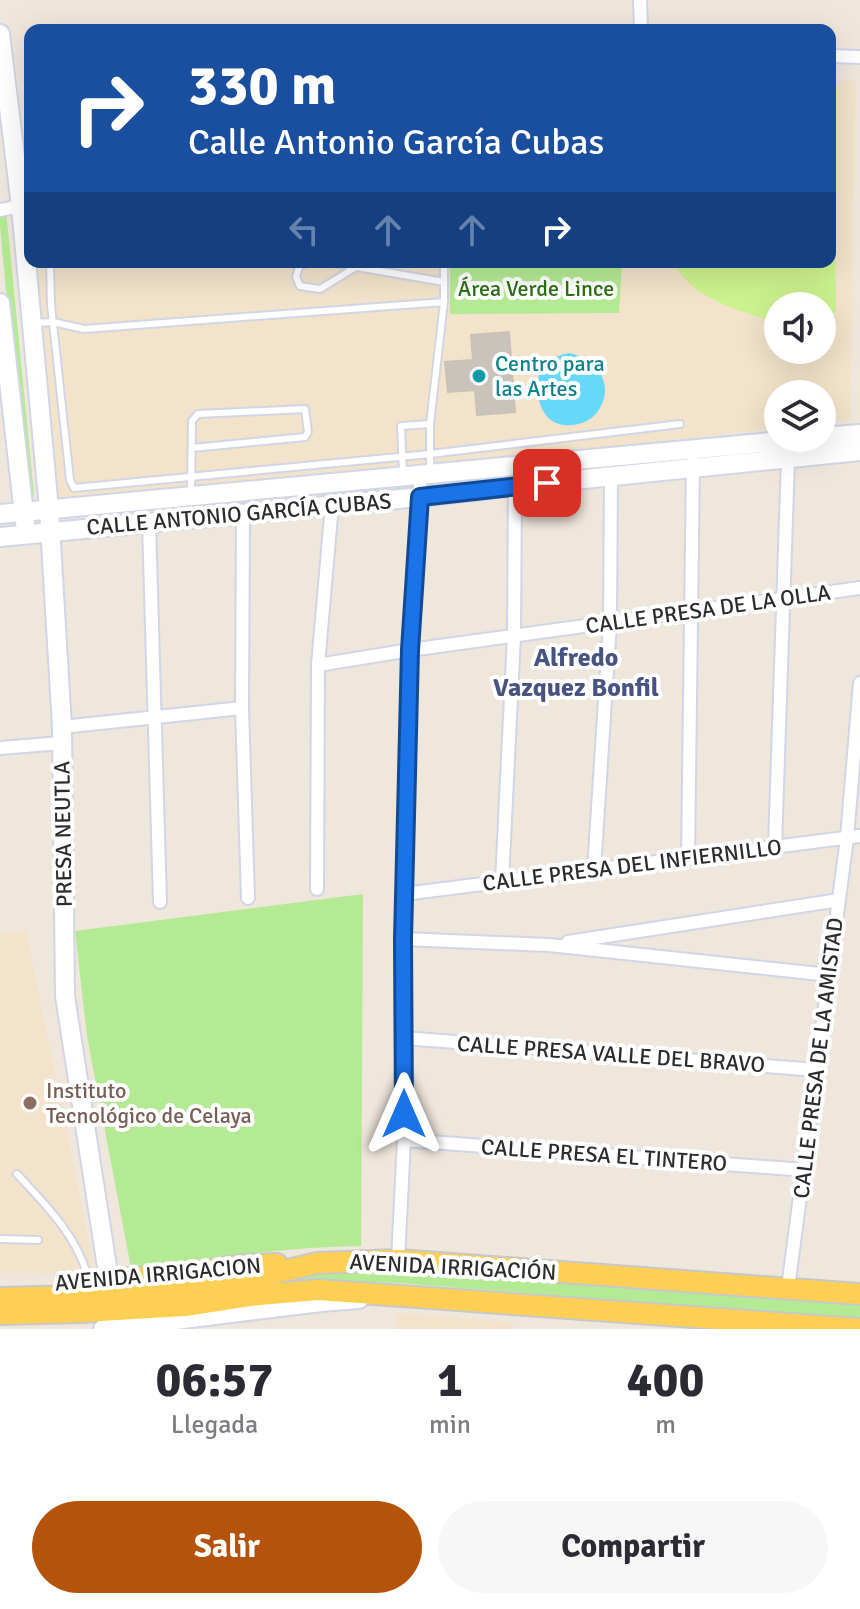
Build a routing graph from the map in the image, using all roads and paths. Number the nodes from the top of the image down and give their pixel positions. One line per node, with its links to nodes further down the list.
1 (640, 0): 2 (street)
2 (641, 24)
3 (0, 34): 6 (street, PRESA NEUTLA)
4 (836, 56): 5 (street)
5 (860, 57)
6 (21, 206): 7 (street); 8 (street, PRESA NEUTLA)
7 (0, 210)
8 (24, 220)
9 (34, 268): 16 (street, PRESA NEUTLA)
10 (48, 268): 16 (lane)
11 (299, 268): 12 (lane)
12 (354, 268)
13 (362, 268): 15 (lane)
14 (444, 268): 15 (lane)
15 (444, 282): 17 (lane)
16 (39, 290): 19 (lane); 20 (street, PRESA NEUTLA)
17 (444, 302): 19 (lane); 21 (lane)
18 (0, 303): 40 (street)
19 (53, 322): 20 (lane); 32 (lane)
20 (32, 323): 39 (street, PRESA NEUTLA)
21 (430, 424): 28 (lane); 29 (lane)
22 (680, 424): 28 (lane)
23 (860, 434): 24 (street)
24 (836, 436)
25 (764, 446): 30 (street, CALLE ANTONIO GARCÍA CUBAS)
26 (192, 448): 26 (lane); 32 (lane)
27 (860, 451): 31 (street, CALLE ANTONIO GARCÍA CUBAS)
28 (430, 454): 29 (lane); 33 (lane)
29 (402, 457): 32 (lane); 33 (lane)
30 (693, 458): 31 (street, CALLE ANTONIO GARCÍA CUBAS); 33 (street, CALLE ANTONIO GARCÍA CUBAS); 34 (street, CALLE ANTONIO GARCÍA CUBAS); 49 (street)
31 (788, 459): 48 (street)
32 (192, 476): 36 (lane)
33 (418, 476): 36 (street, CALLE ANTONIO GARCÍA CUBAS); 37 (street)
34 (611, 476): 35 (street, CALLE ANTONIO GARCÍA CUBAS); 50 (street)
35 (515, 486): 37 (street, CALLE ANTONIO GARCÍA CUBAS); 51 (street)
36 (192, 497): 39 (street, CALLE ANTONIO GARCÍA CUBAS)
37 (420, 497): 38 (street, CALLE ANTONIO GARCÍA CUBAS); 52 (street)
38 (332, 504): 42 (street, CALLE ANTONIO GARCÍA CUBAS); 53 (street)
39 (49, 509): 40 (street, CALLE ANTONIO GARCÍA CUBAS); 44 (street, PRESA NEUTLA)
40 (24, 512): 41 (street, CALLE ANTONIO GARCÍA CUBAS); 45 (street)
41 (0, 514)
42 (243, 515): 43 (street, CALLE ANTONIO GARCÍA CUBAS); 55 (street)
43 (149, 523): 44 (street, CALLE ANTONIO GARCÍA CUBAS); 56 (street)
44 (50, 532): 45 (street, CALLE ANTONIO GARCÍA CUBAS); 57 (street, PRESA NEUTLA)
45 (26, 534): 46 (street, CALLE ANTONIO GARCÍA CUBAS)
46 (0, 537)
47 (860, 588): 48 (street, CALLE PRESA DE LA OLLA)
48 (783, 598): 49 (street, CALLE PRESA DE LA OLLA); 60 (street)
49 (691, 611): 50 (street, CALLE PRESA DE LA OLLA); 61 (street)
50 (610, 623): 51 (street, CALLE PRESA DE LA OLLA); 62 (street)
51 (514, 636): 52 (street, CALLE PRESA DE LA OLLA); 63 (street)
52 (410, 650): 53 (street, CALLE PRESA DE LA OLLA); 65 (street)
53 (318, 665): 64 (street)
54 (860, 683): 59 (street, CALLE PRESA DE LA AMISTAD)
55 (242, 708): 56 (street); 66 (street)
56 (155, 719): 57 (street); 68 (street)
57 (61, 735): 58 (street); 81 (street, PRESA NEUTLA)
58 (0, 748)
59 (854, 837): 60 (street, CALLE PRESA DEL INFIERNILLO); 67 (street, CALLE PRESA DE LA AMISTAD)
60 (775, 846): 61 (street, CALLE PRESA DEL INFIERNILLO)
61 (688, 859): 62 (street, CALLE PRESA DEL INFIERNILLO)
62 (594, 870): 63 (street, CALLE PRESA DEL INFIERNILLO)
63 (502, 881): 65 (street, CALLE PRESA DEL INFIERNILLO)
64 (317, 889)
65 (404, 894): 69 (street)
66 (248, 898)
67 (839, 900): 70 (street); 71 (street, CALLE PRESA DE LA AMISTAD)
68 (160, 902)
69 (403, 939): 70 (street); 72 (street)
70 (549, 945): 71 (street)
71 (829, 975): 73 (street, CALLE PRESA DE LA AMISTAD)
72 (404, 1038): 73 (street, CALLE PRESA VALLE DEL BRAVO); 74 (street)
73 (817, 1070): 75 (street, CALLE PRESA DE LA AMISTAD)
74 (404, 1140): 75 (street, CALLE PRESA EL TINTERO); 79 (street)
75 (804, 1170): 83 (street, CALLE PRESA DE LA AMISTAD)
76 (17, 1174): 81 (lane)
77 (0, 1239): 78 (lane)
78 (38, 1240)
79 (398, 1260): 80 (main road, AVENIDA IRRIGACIÓN); 83 (main road, AVENIDA IRRIGACIÓN)
80 (317, 1263): 81 (main road, AVENIDA IRRIGACION); 87 (main road, AVENIDA IRRIGACIÓN)
81 (99, 1281): 82 (main road, AVENIDA IRRIGACION)
82 (0, 1285)
83 (788, 1288): 84 (main road, AVENIDA IRRIGACIÓN)
84 (860, 1294)
85 (408, 1296): 87 (main road, AVENIDA IRRIGACIÓN); 89 (street, AVENIDA IRRIGACION); 90 (main road, AVENIDA IRRIGACIÓN)
86 (0, 1298): 87 (main road, AVENIDA IRRIGACIÓN)
87 (183, 1298): 88 (main road, AVENIDA IRRIGACIÓN)
88 (0, 1314)
89 (103, 1329)
90 (860, 1329)

